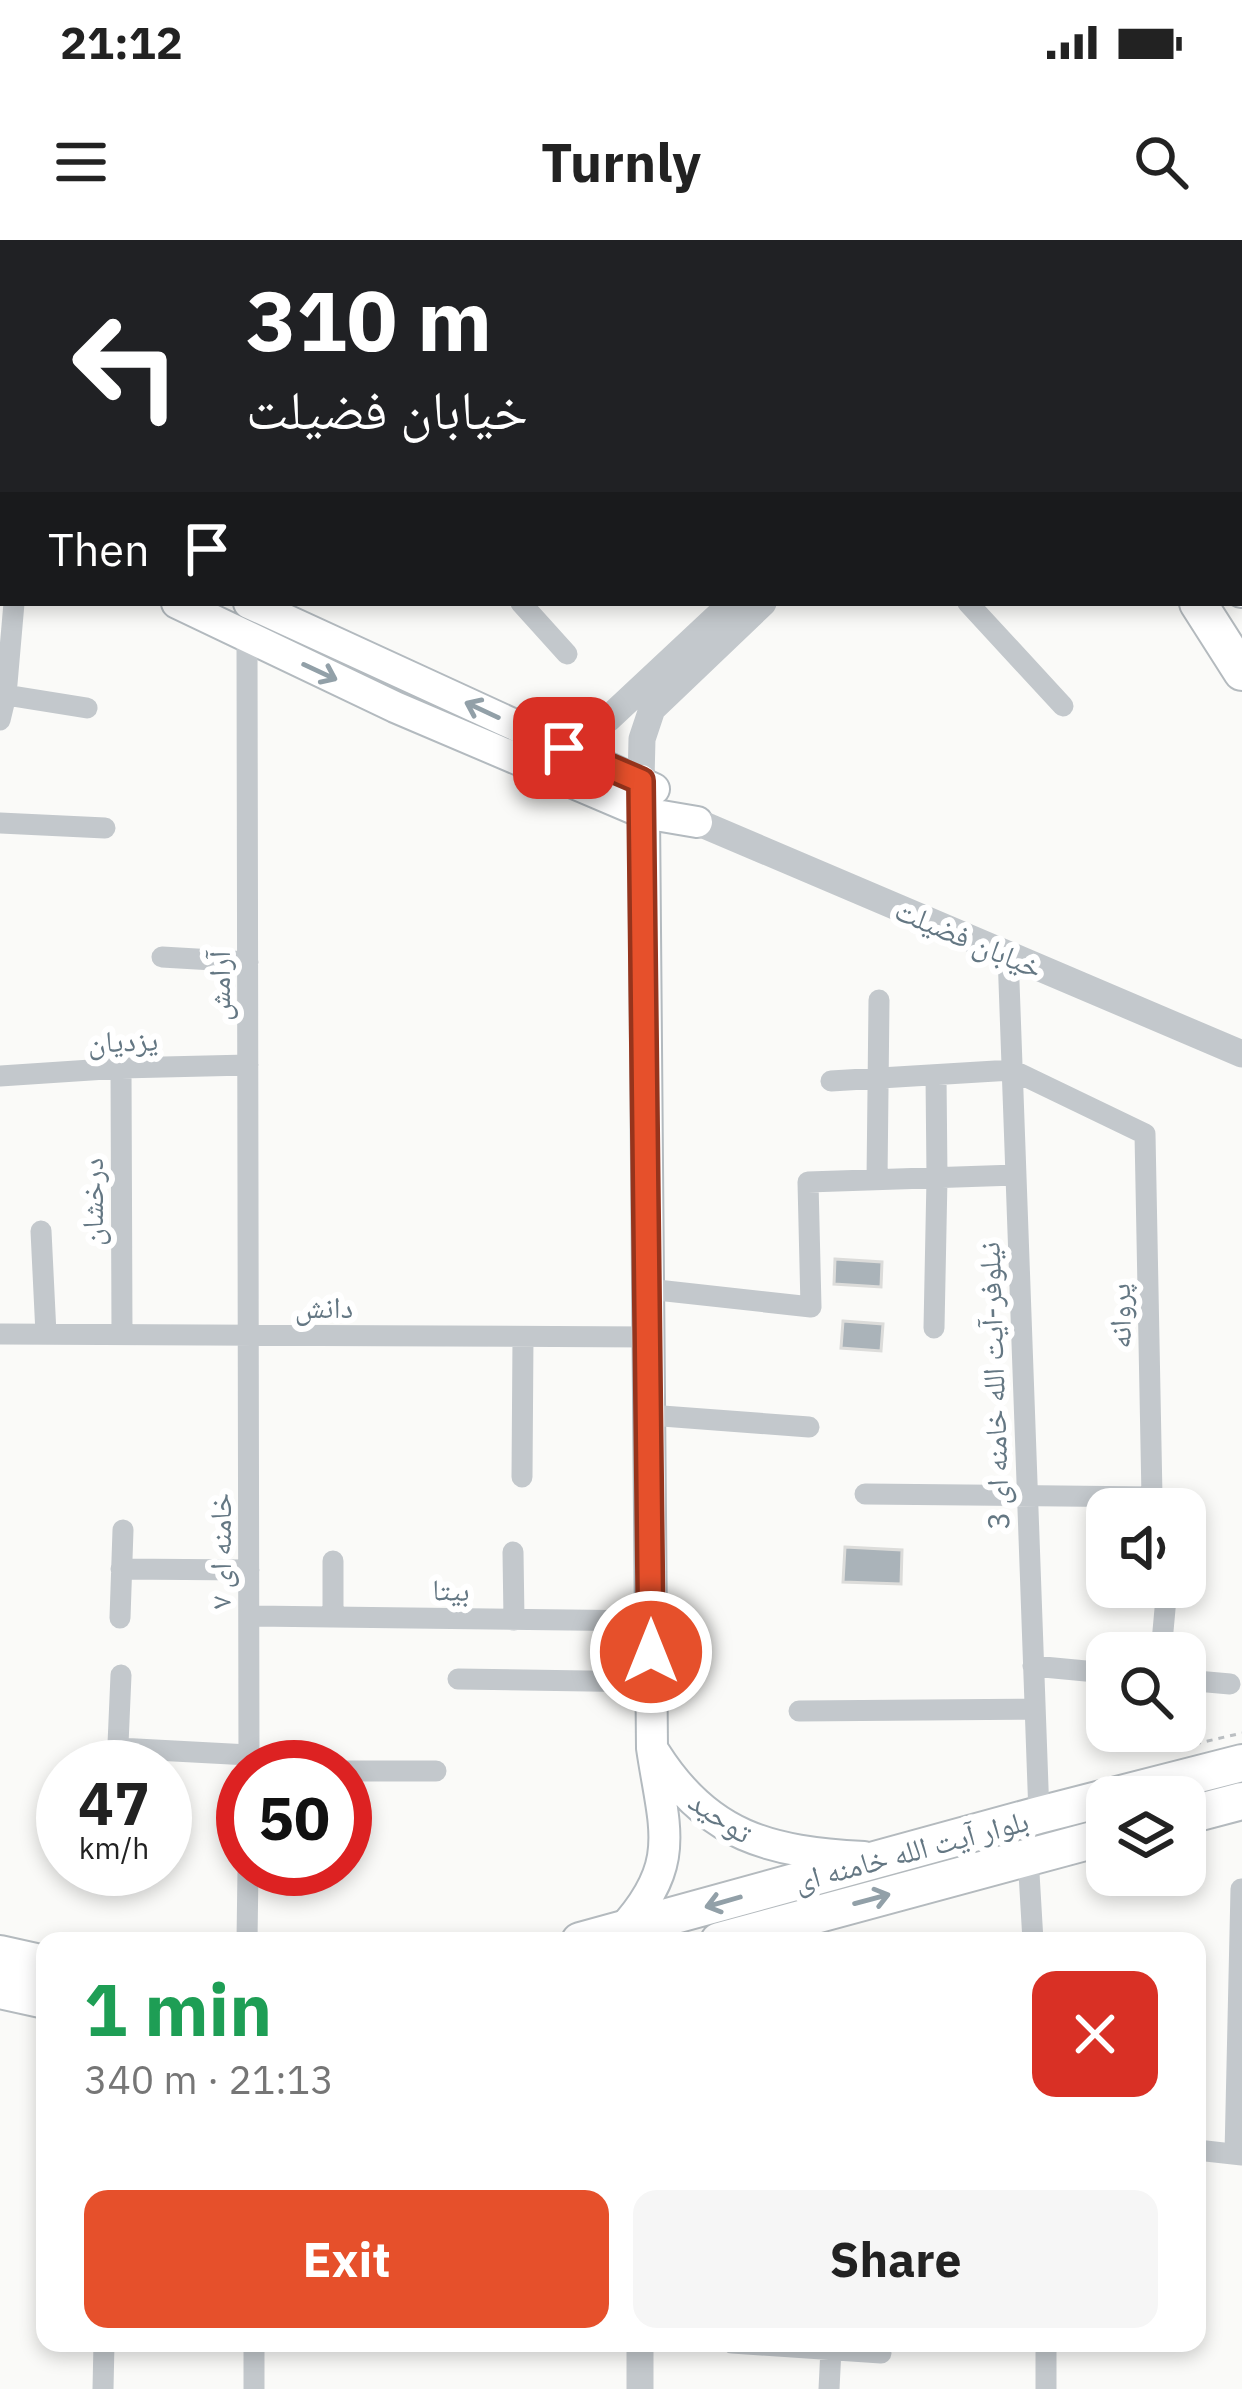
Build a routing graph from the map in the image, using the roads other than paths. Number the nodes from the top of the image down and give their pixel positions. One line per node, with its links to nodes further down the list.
1 (14, 606): 12 (street)
2 (183, 606): 9 (main road, خیابان فضیلت)
3 (256, 606): 18 (main road, خیابان فضیلت, one-way to 3)
4 (524, 606): 10 (street)
5 (728, 606): 14 (street)
6 (760, 606): 17 (street)
7 (971, 606): 13 (street)
8 (1200, 606): 11 (main road)
9 (247, 637): 20 (main road, خیابان فضیلت, one-way to 20); 26 (street, آرامش)
10 (567, 654)
11 (1242, 672)
12 (6, 695): 15 (street); 16 (street)
13 (1063, 706)
14 (620, 708): 17 (street); 18 (street)
15 (87, 709)
16 (0, 720)
17 (644, 730): 19 (street)
18 (564, 748): 19 (main road, خیابان فضیلت)
19 (641, 781): 20 (main road); 21 (main road, خیابان فضیلت)
20 (644, 813): 21 (main road, خیابان فضیلت); 40 (main road)
21 (697, 822): 24 (street, خیابان فضیلت)
22 (0, 823): 23 (street)
23 (105, 828)
24 (1008, 954): 28 (street, خیابان فضیلت); 31 (street, نیلوفر-آیت الله خامنه ای 3)
25 (162, 957): 26 (street)
26 (248, 962): 29 (street, آرامش)
27 (879, 1000): 34 (street)
28 (1242, 1054)
29 (248, 1065): 30 (street, یزدیان); 45 (street, آرامش)
30 (121, 1068): 33 (street, یزدیان); 44 (street, درخشان)
31 (1012, 1070): 32 (street); 36 (street, نیلوفر-آیت الله خامنه ای 3); 52 (street, پروانه)
32 (936, 1075): 34 (street); 37 (street)
33 (0, 1076)
34 (876, 1078): 35 (street); 38 (street)
35 (831, 1081)
36 (1016, 1175): 37 (street); 52 (street, نیلوفر-آیت الله خامنه ای 3)
37 (937, 1178): 38 (street); 41 (street)
38 (877, 1180): 40 (street)
39 (41, 1232): 43 (street)
40 (648, 1288): 47 (main road)
41 (934, 1328)
42 (0, 1334): 43 (street, دانش)
43 (46, 1334): 44 (street, دانش)
44 (122, 1335): 45 (street, دانش)
45 (248, 1335): 46 (street, دانش); 57 (street, خامنه ای ۷)
46 (524, 1337): 47 (street, دانش); 50 (street)
47 (648, 1337): 48 (main road)
48 (649, 1415): 49 (street); 62 (main road)
49 (809, 1427)
50 (522, 1477)
51 (865, 1494): 52 (street)
52 (1027, 1496): 63 (street, نیلوفر-آیت الله خامنه ای 3)
53 (123, 1530): 56 (street)
54 (513, 1552): 61 (street)
55 (334, 1561): 59 (street)
56 (121, 1569): 57 (street); 60 (street)
57 (249, 1570): 58 (street, خامنه ای ۷)
58 (250, 1616): 59 (street, بیتا); 73 (street, خامنه ای ۷)
59 (333, 1617): 61 (street, بیتا)
60 (120, 1618)
61 (514, 1620): 62 (street, بیتا)
62 (651, 1622): 67 (main road)
63 (1033, 1666): 64 (street); 70 (street, نیلوفر-آیت الله خامنه ای 3)
64 (1086, 1671)
65 (122, 1675): 72 (street)
66 (458, 1679): 67 (street)
67 (651, 1682): 74 (main road)
68 (1206, 1682): 69 (street)
69 (1230, 1684)
70 (1035, 1709): 71 (street); 80 (street, نیلوفر-آیت الله خامنه ای 3)
71 (800, 1711)
72 (118, 1740)
73 (249, 1740)
74 (652, 1748): 83 (main road, توحید); 87 (main road)
75 (1242, 1763): 80 (main road, بلوار آیت الله خامنه ای)
76 (372, 1771): 77 (street)
77 (436, 1771)
78 (1242, 1801): 79 (main road)
79 (1206, 1810)
80 (1039, 1815): 83 (main road, بلوار آیت الله خامنه ای)
81 (1086, 1841): 82 (main road, بلوار آیت الله خامنه ای)
82 (1028, 1856): 90 (main road, بلوار آیت الله خامنه ای, one-way to 82); 91 (street)
83 (882, 1858): 87 (main road, بلوار آیت الله خامنه ای, one-way to 87)
84 (1241, 1889): 86 (street)
85 (248, 1896): 88 (street)
86 (1240, 1924): 97 (street)
87 (621, 1931): 89 (main road, بلوار آیت الله خامنه ای)
88 (247, 1932)
89 (617, 1932)
90 (754, 1932)
91 (1032, 1932)
92 (0, 1954): 93 (main road)
93 (36, 1962)
94 (0, 1990): 95 (main road)
95 (36, 1998)
96 (1206, 2151): 97 (street)
97 (1238, 2155)
98 (104, 2352): 105 (street)
99 (254, 2352): 106 (street)
100 (640, 2352): 107 (street)
101 (831, 2352): 108 (street)
102 (864, 2352): 104 (street)
103 (1046, 2352): 109 (street)
104 (880, 2353)
105 (103, 2389)
106 (254, 2389)
107 (640, 2389)
108 (829, 2389)
109 (1046, 2389)

